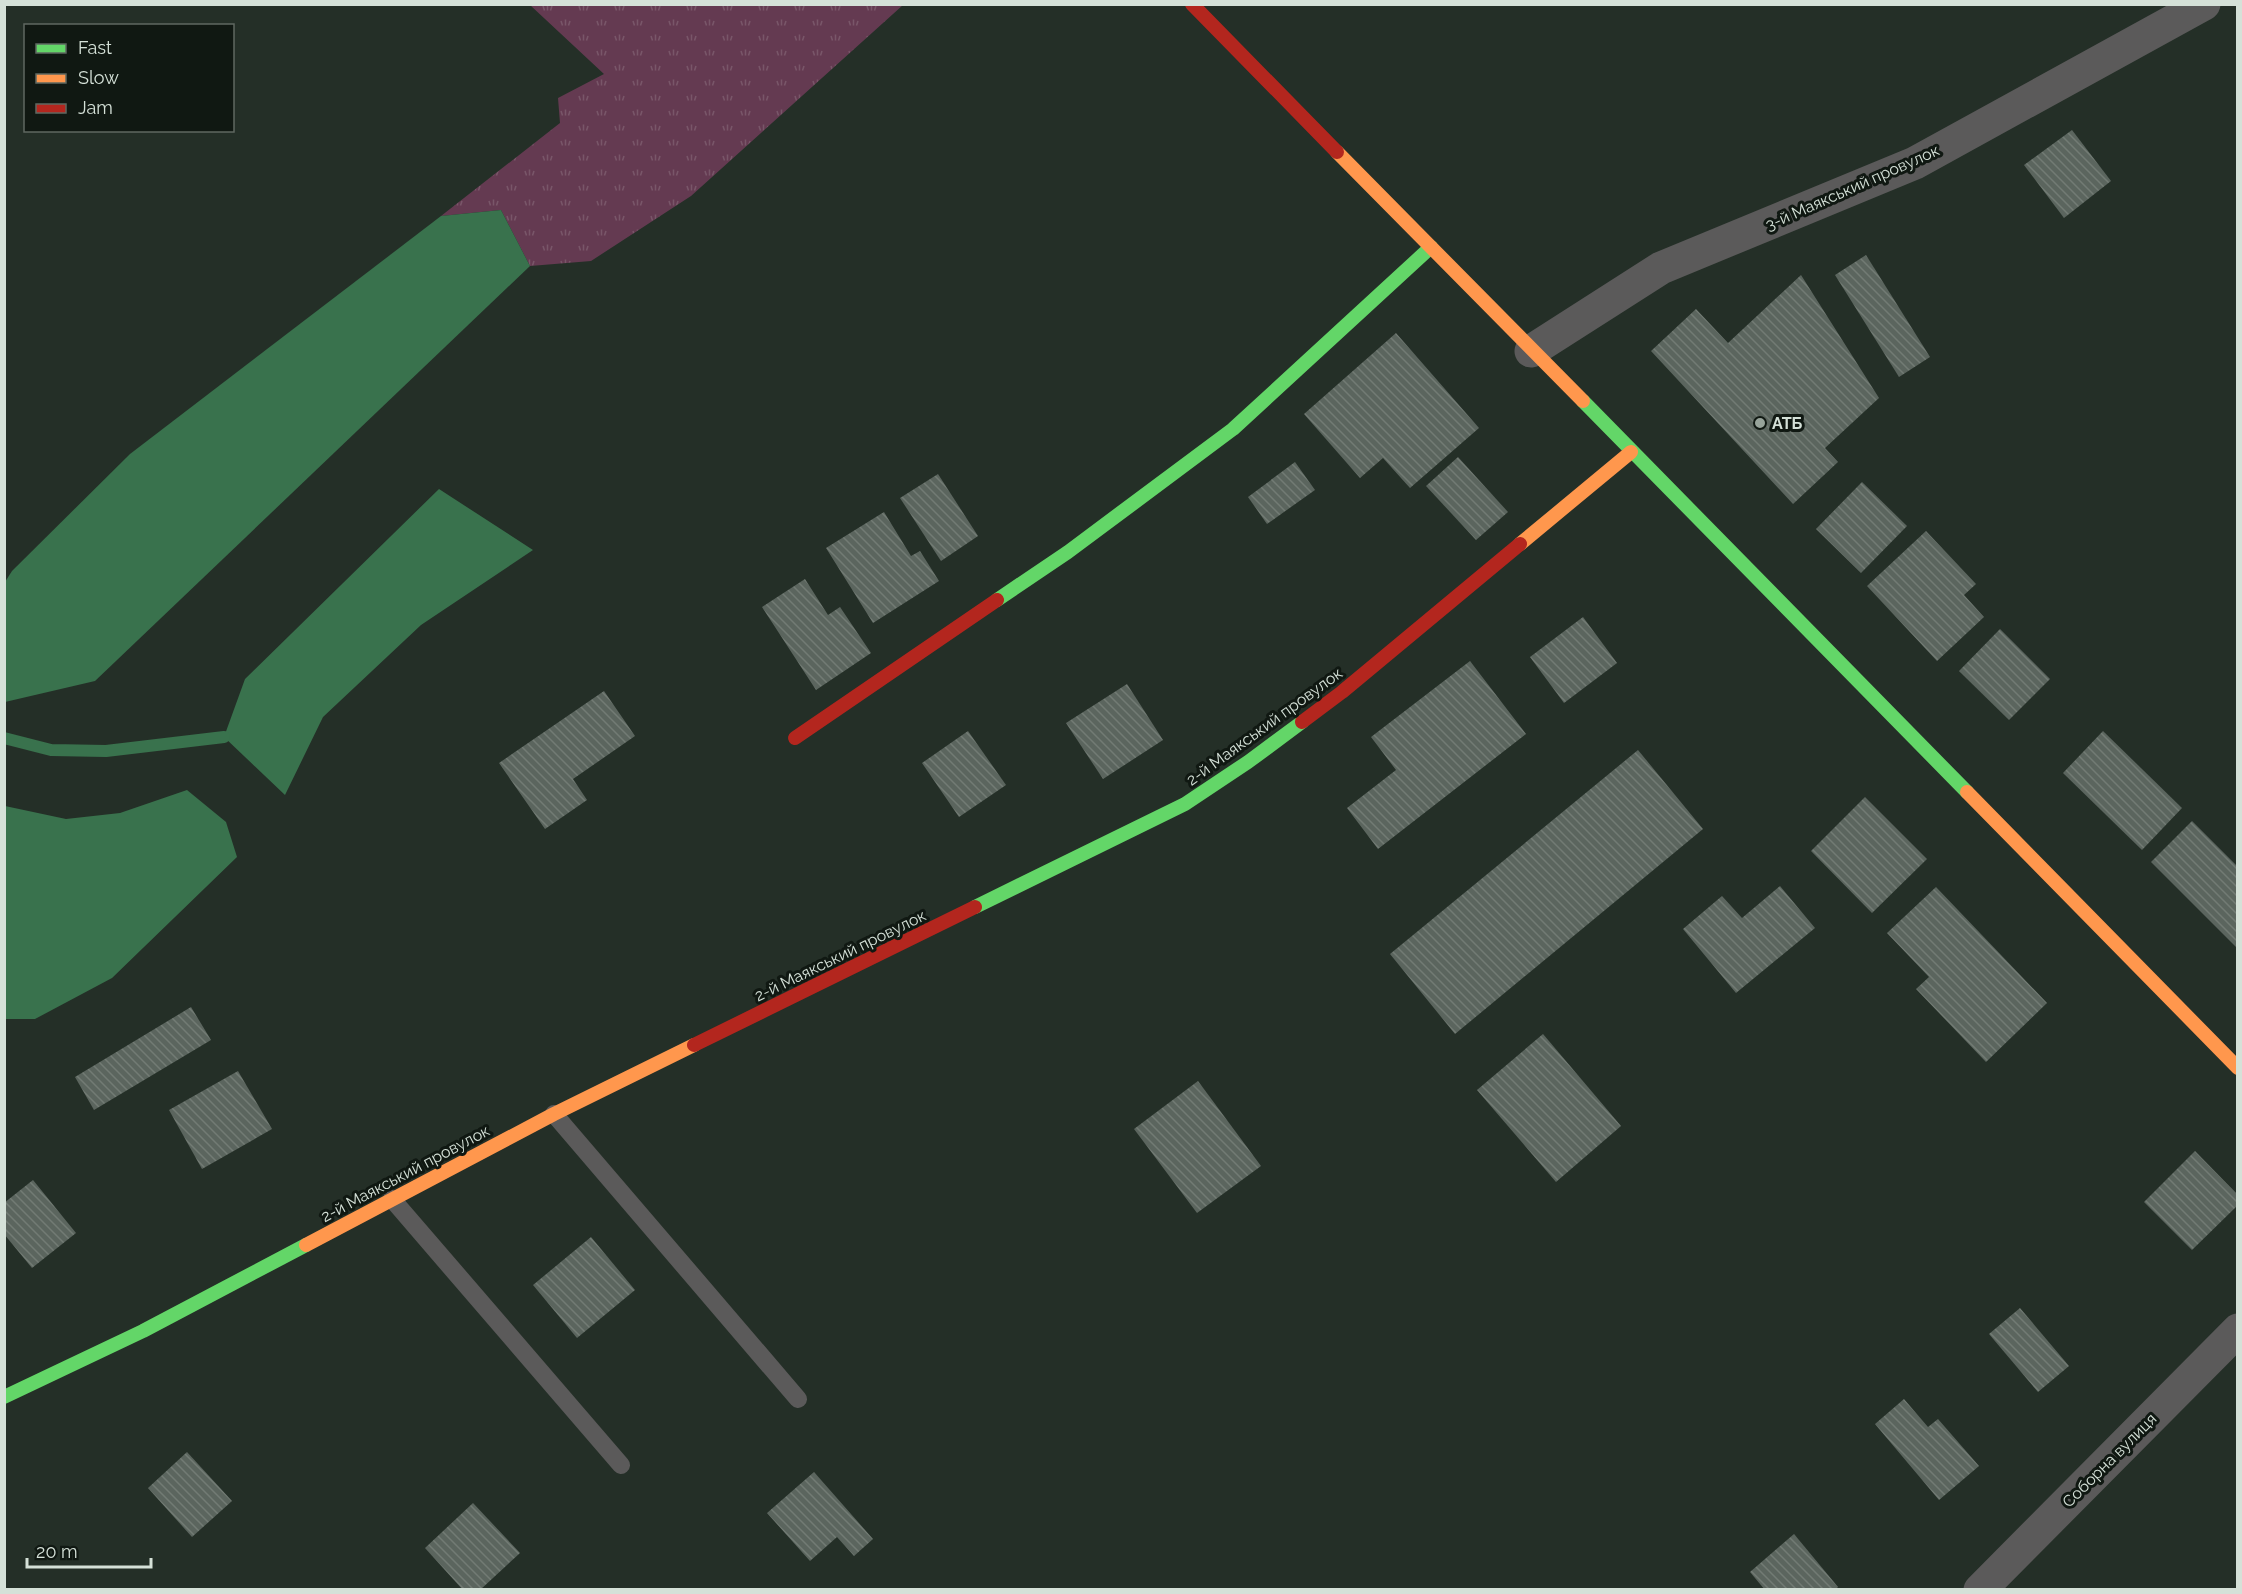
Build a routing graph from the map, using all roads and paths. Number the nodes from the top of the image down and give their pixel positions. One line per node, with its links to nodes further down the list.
1 (1192, 4): 3 (main road)
2 (2204, 4): 4 (street, 3-й Маякський провулок)
3 (1431, 247): 4 (main road); 6 (main road)
4 (1531, 351): 5 (main road)
5 (1631, 452): 7 (main road); 8 (main road, 2-й Маякський провулок)
6 (795, 738)
7 (2238, 1068)
8 (554, 1114): 9 (main road, 2-й Маякський провулок); 12 (lane)
9 (392, 1199): 11 (main road, 2-й Маякський провулок); 13 (lane)
10 (2238, 1330): 14 (street, Соборна вулиця)
11 (4, 1397)
12 (798, 1399)
13 (621, 1465)
14 (1980, 1590)

